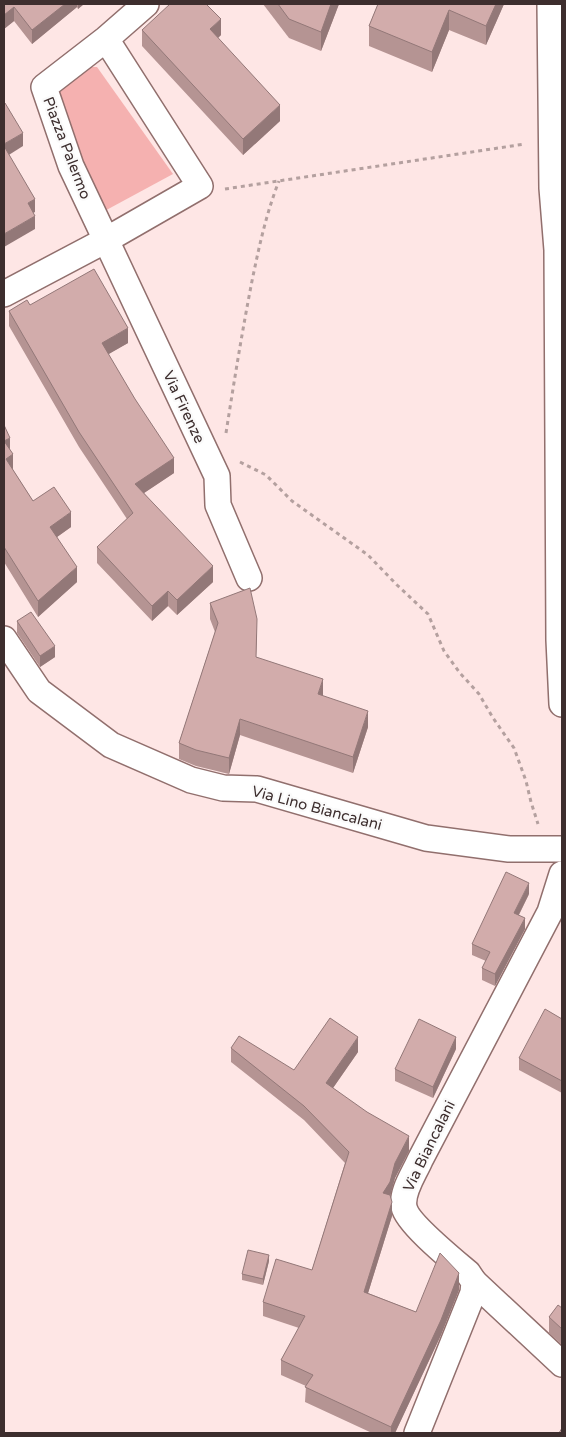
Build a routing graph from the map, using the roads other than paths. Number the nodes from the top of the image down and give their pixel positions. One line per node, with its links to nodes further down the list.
1 (146, 4): 3 (street)
2 (550, 4): 4 (street)
3 (106, 39): 5 (street, Piazza Palermo); 5 (street)
4 (557, 188): 9 (street)
5 (106, 240): 6 (street); 7 (street, Via Firenze)
6 (4, 294)
7 (249, 578)
8 (4, 639): 11 (street, Via Lino Biancalani)
9 (561, 640): 10 (street)
10 (562, 704)
11 (556, 850)
12 (562, 874): 13 (street, Via Biancalani)
13 (474, 1282): 14 (street, Via Biancalani); 15 (street)
14 (562, 1364)
15 (416, 1433)

